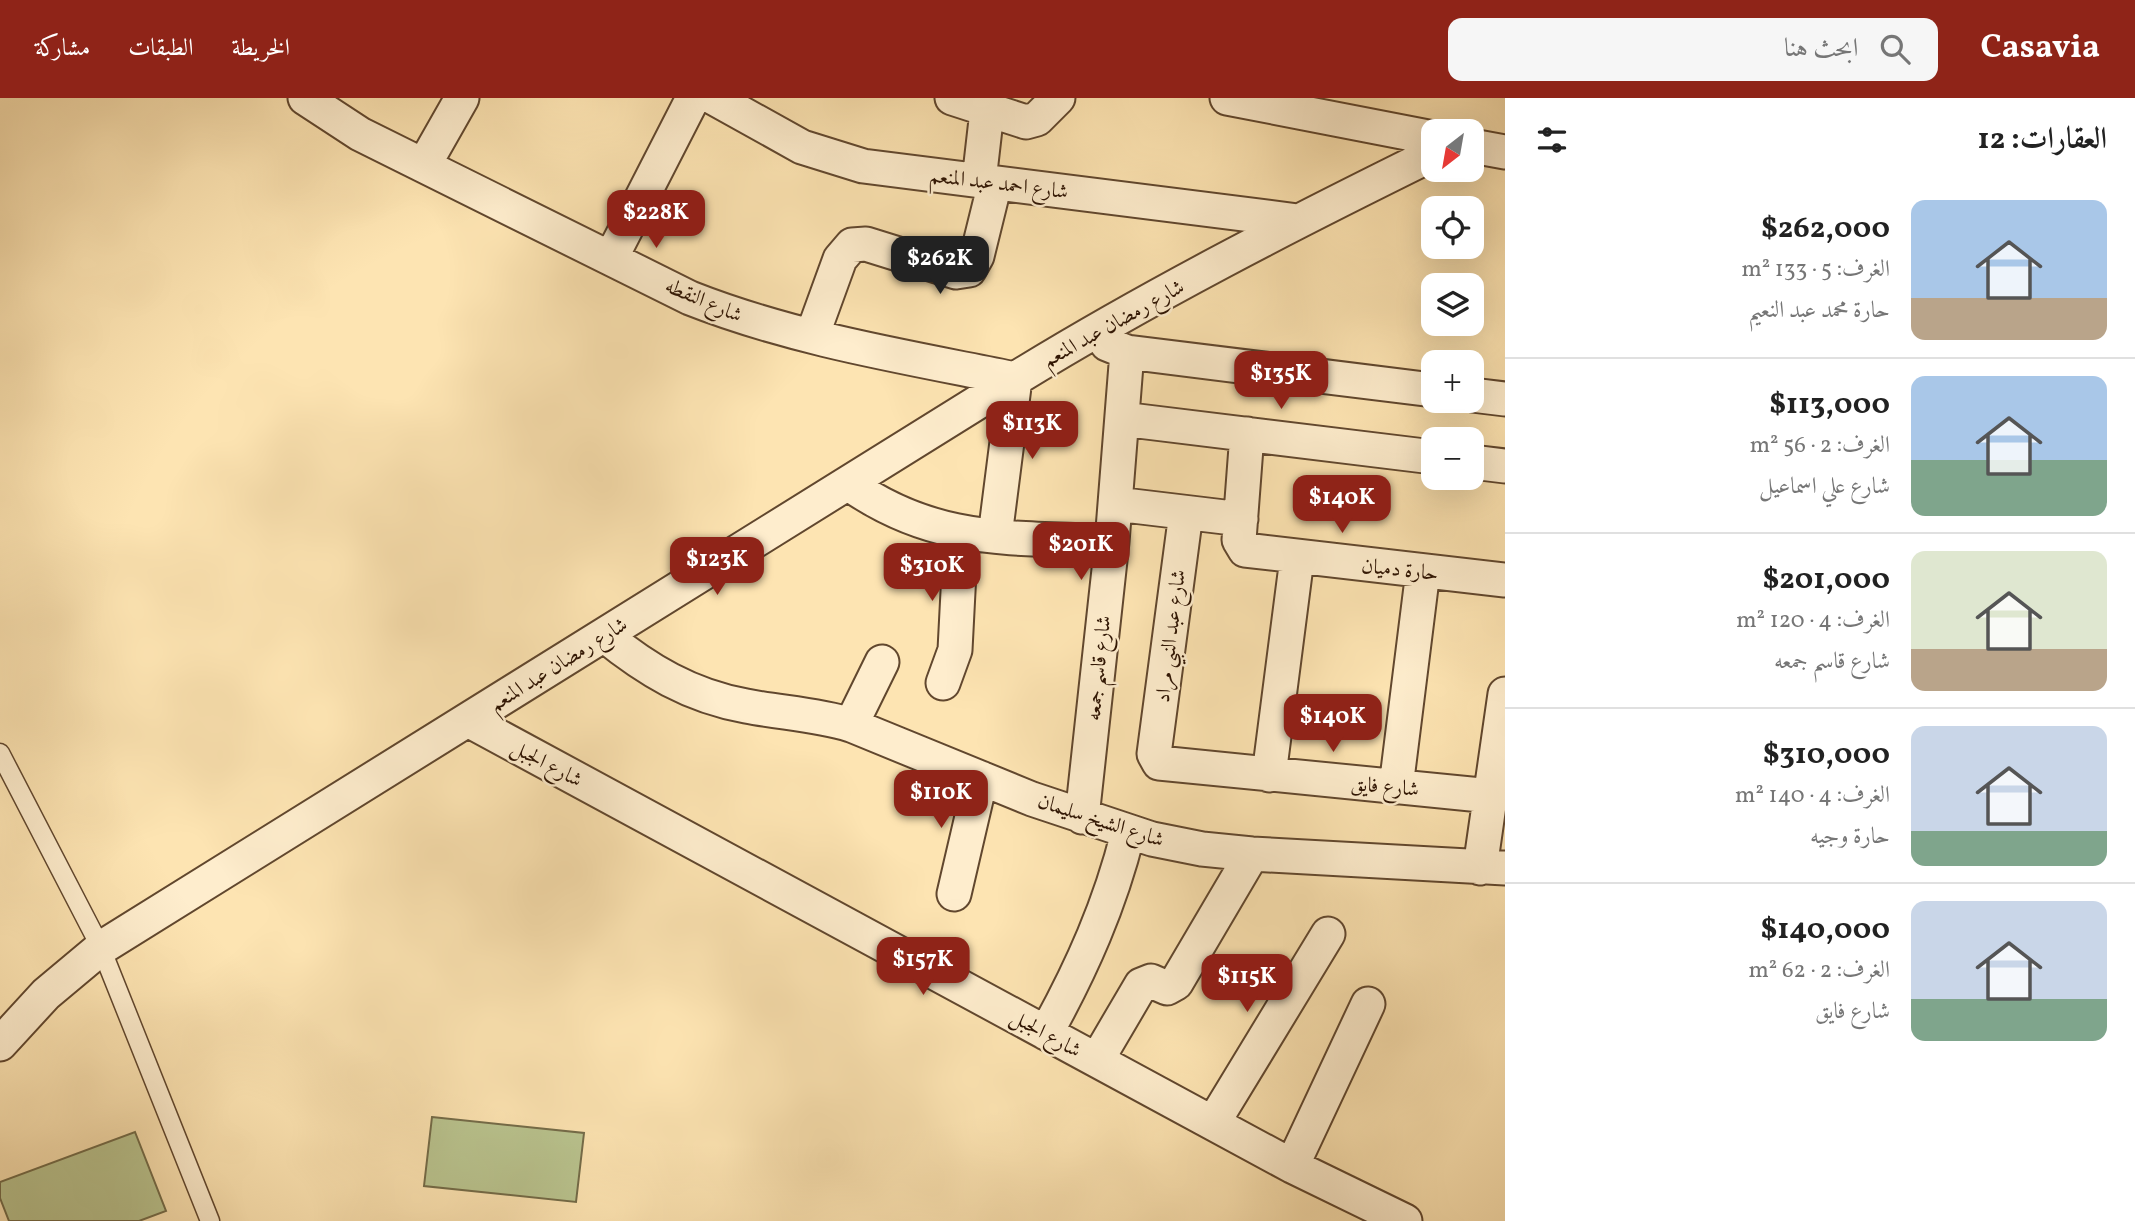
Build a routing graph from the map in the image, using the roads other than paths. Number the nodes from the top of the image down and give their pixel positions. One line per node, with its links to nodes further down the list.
1 (462, 98): 12 (street)
2 (693, 98): 15 (street)
3 (714, 98): 13 (street, شارع احمد عبد المنعم)
4 (1058, 98): 7 (street)
5 (1227, 98): 8 (street)
6 (316, 101): 12 (street, شارع النقطه)
7 (966, 102): 13 (street)
8 (1421, 136)
9 (1484, 148): 10 (street)
10 (1505, 152)
11 (1421, 160): 14 (street, شارع رمضان عبد المنعم)
12 (424, 165): 15 (street, شارع النقطه)
13 (987, 182): 14 (street, شارع احمد عبد المنعم); 17 (street)
14 (1298, 221): 16 (street, شارع رمضان عبد المنعم)
15 (611, 258): 17 (street, شارع النقطه)
16 (1086, 335): 18 (street); 19 (street, شارع رمضان عبد المنعم)
17 (812, 336): 19 (street, شارع النقطه)
18 (1127, 352): 20 (street); 23 (street, شارع قاسم جمعه)
19 (1015, 379): 28 (street, شارع رمضان عبد المنعم); 33 (street)
20 (1421, 389)
21 (1484, 396): 22 (street)
22 (1505, 399)
23 (1122, 419): 24 (street); 29 (street, شارع قاسم جمعه)
24 (1247, 434): 25 (street); 31 (street, حارة دميان)
25 (1421, 456)
26 (1484, 463): 27 (street)
27 (1505, 466)
28 (849, 484): 32 (street); 38 (street, شارع رمضان عبد المنعم)
29 (1116, 504): 30 (street); 34 (street, شارع قاسم جمعه)
30 (1185, 513): 31 (street); 45 (street, شارع عبد النبي مراد)
31 (1241, 519): 35 (street, حارة دميان)
32 (961, 533): 33 (street); 40 (street)
33 (995, 536): 34 (street)
34 (1112, 542): 50 (street, شارع قاسم جمعه)
35 (1297, 558): 36 (street, حارة دميان); 46 (street)
36 (1423, 571): 37 (street, حارة دميان); 48 (street)
37 (1505, 580)
38 (604, 635): 42 (street, شارع رمضان عبد المنعم); 43 (street, شارع الشيخ سليمان)
39 (882, 662): 43 (street)
40 (943, 683)
41 (1505, 694): 49 (street)
42 (468, 720): 56 (street, شارع رمضان عبد المنعم); 58 (street, شارع الجبل)
43 (851, 725): 47 (street, شارع الشيخ سليمان)
44 (0, 753): 56 (lane)
45 (1155, 760): 46 (street, شارع فايق)
46 (1269, 775): 48 (street, شارع فايق)
47 (981, 778): 50 (street, شارع الشيخ سليمان); 54 (street)
48 (1396, 787): 49 (street, شارع فايق)
49 (1490, 796): 53 (street)
50 (1082, 817): 51 (street, شارع الشيخ سليمان)
51 (1128, 833): 52 (street, شارع الشيخ سليمان); 58 (street)
52 (1252, 854): 53 (street, شارع الشيخ سليمان); 60 (street)
53 (1492, 868)
54 (954, 894)
55 (1328, 934): 61 (street)
56 (101, 948): 59 (street, شارع رمضان عبد المنعم); 63 (lane)
57 (1368, 1004): 62 (street)
58 (1046, 1032): 60 (street, شارع الجبل)
59 (0, 1044)
60 (1097, 1060): 61 (street, شارع الجبل)
61 (1213, 1123): 62 (street, شارع الجبل)
62 (1292, 1166): 64 (street, شارع الجبل)
63 (210, 1221)
64 (1405, 1221)

